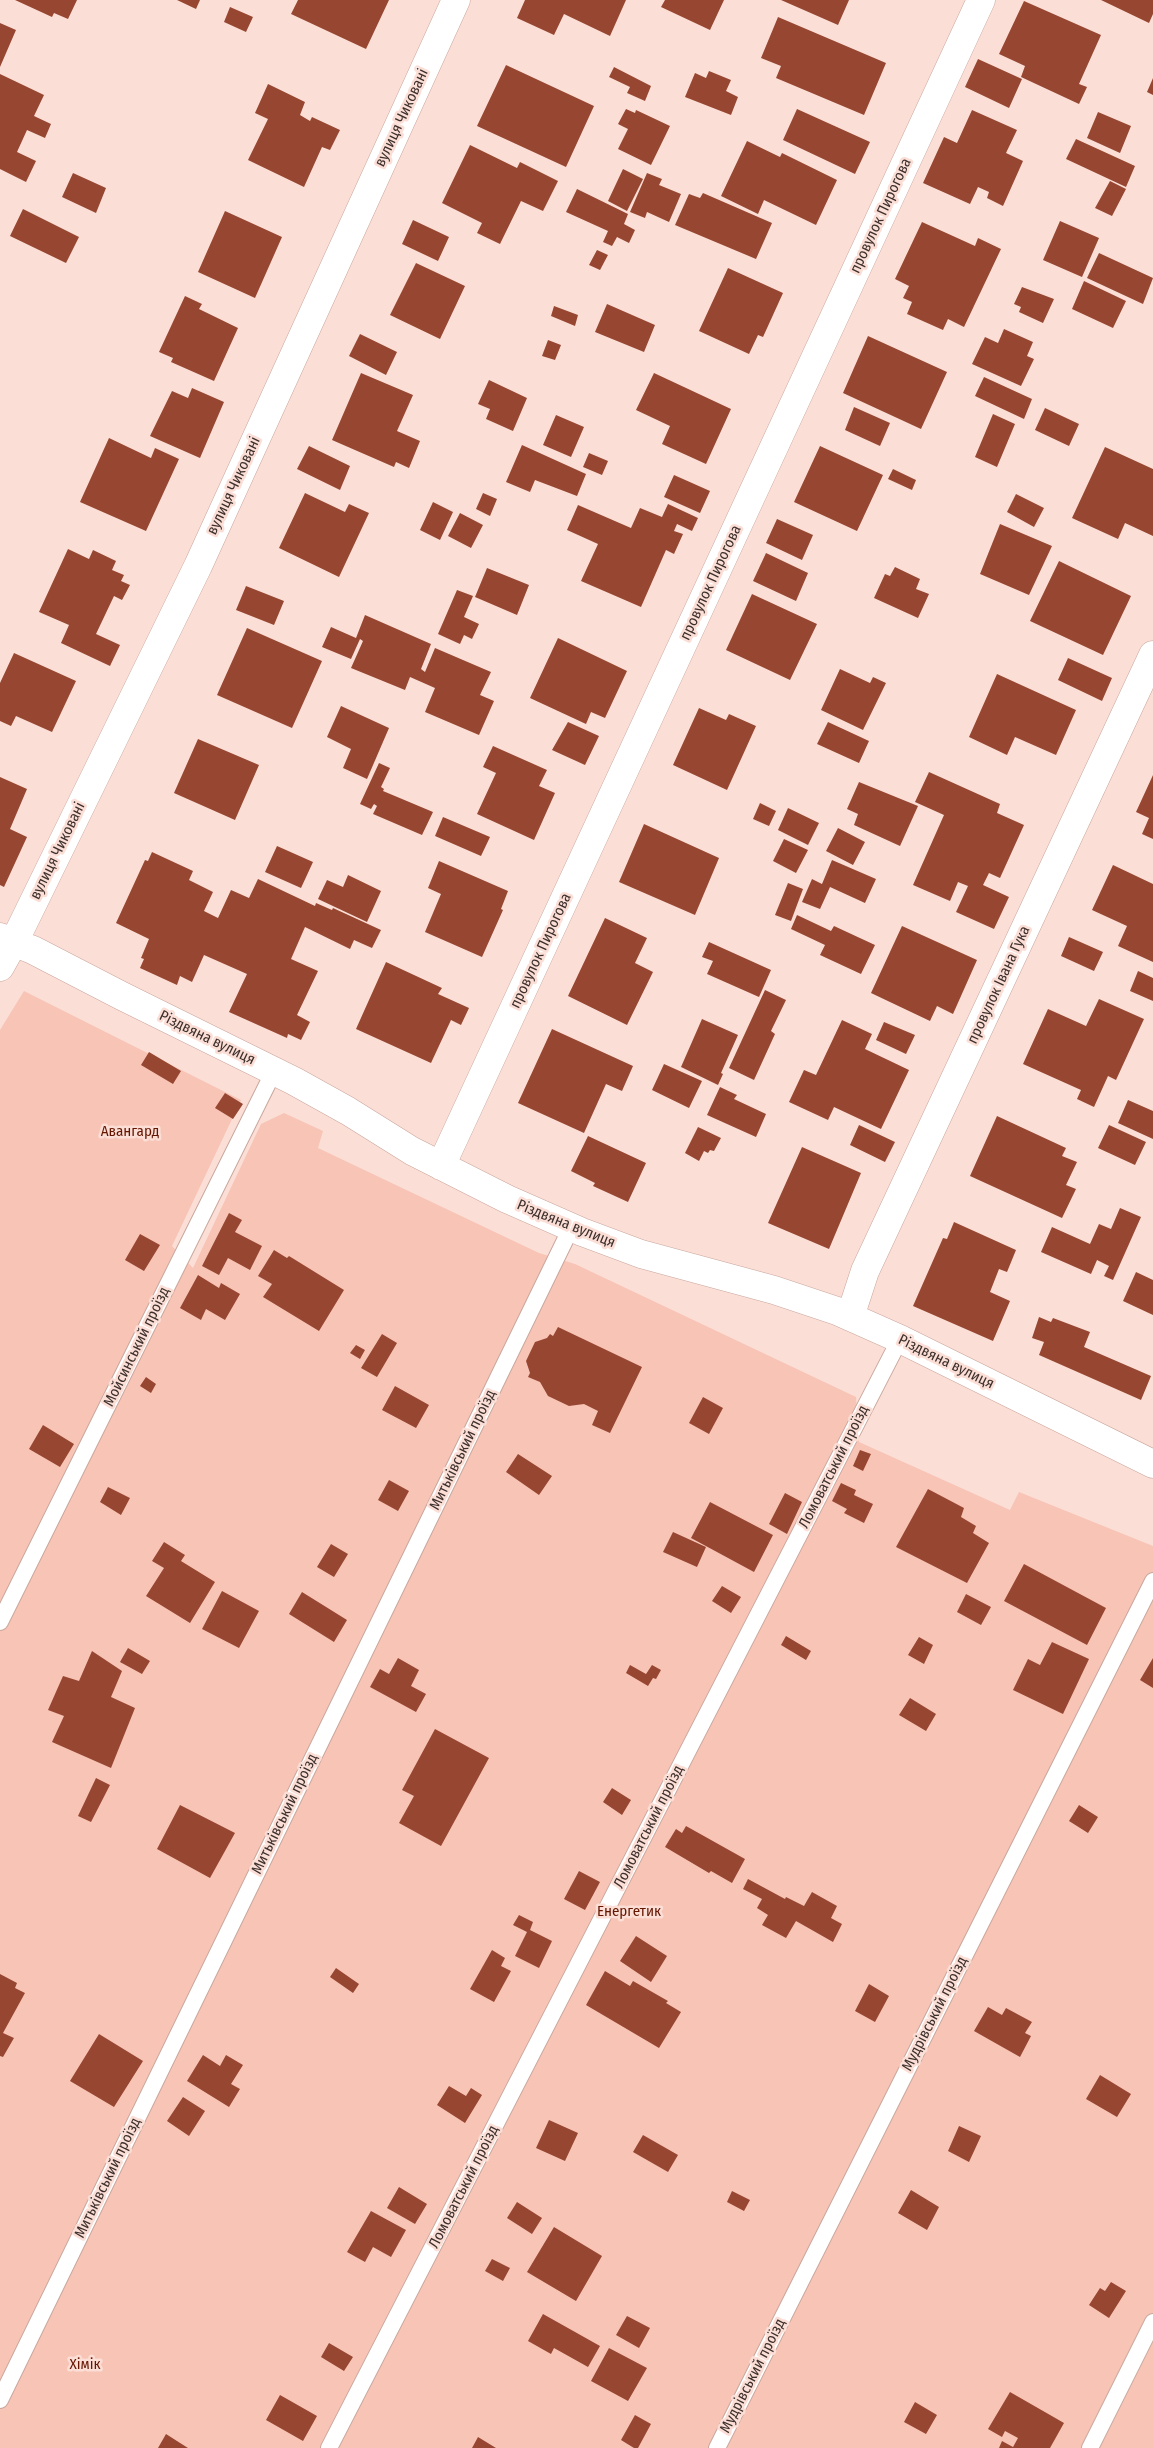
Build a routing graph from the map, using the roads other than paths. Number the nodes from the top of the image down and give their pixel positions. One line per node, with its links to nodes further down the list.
1 (456, 0): 4 (street, вулиця Чиковані)
2 (981, 0): 7 (street, провулок Пирогова)
3 (1153, 655): 9 (street, провулок Івана Гука)
4 (7, 939): 5 (street, вулиця Чиковані); 6 (street, Різдвяна вулиця)
5 (0, 966)
6 (274, 1072): 7 (street, Різдвяна вулиця); 13 (lane, Мойсинський проїзд)
7 (441, 1166): 8 (street, Різдвяна вулиця)
8 (571, 1228): 9 (street, Різдвяна вулиця); 15 (lane, Митьківський проїзд)
9 (850, 1317): 10 (street, Різдвяна вулиця)
10 (900, 1339): 11 (street, Різдвяна вулиця); 16 (lane, Ломоватський проїзд)
11 (1153, 1464)
12 (1153, 1581): 17 (lane, Мудрівський проїзд)
13 (0, 1622)
14 (1153, 2322): 18 (lane)
15 (0, 2400)
16 (329, 2448)
17 (717, 2448)
18 (1090, 2448)

